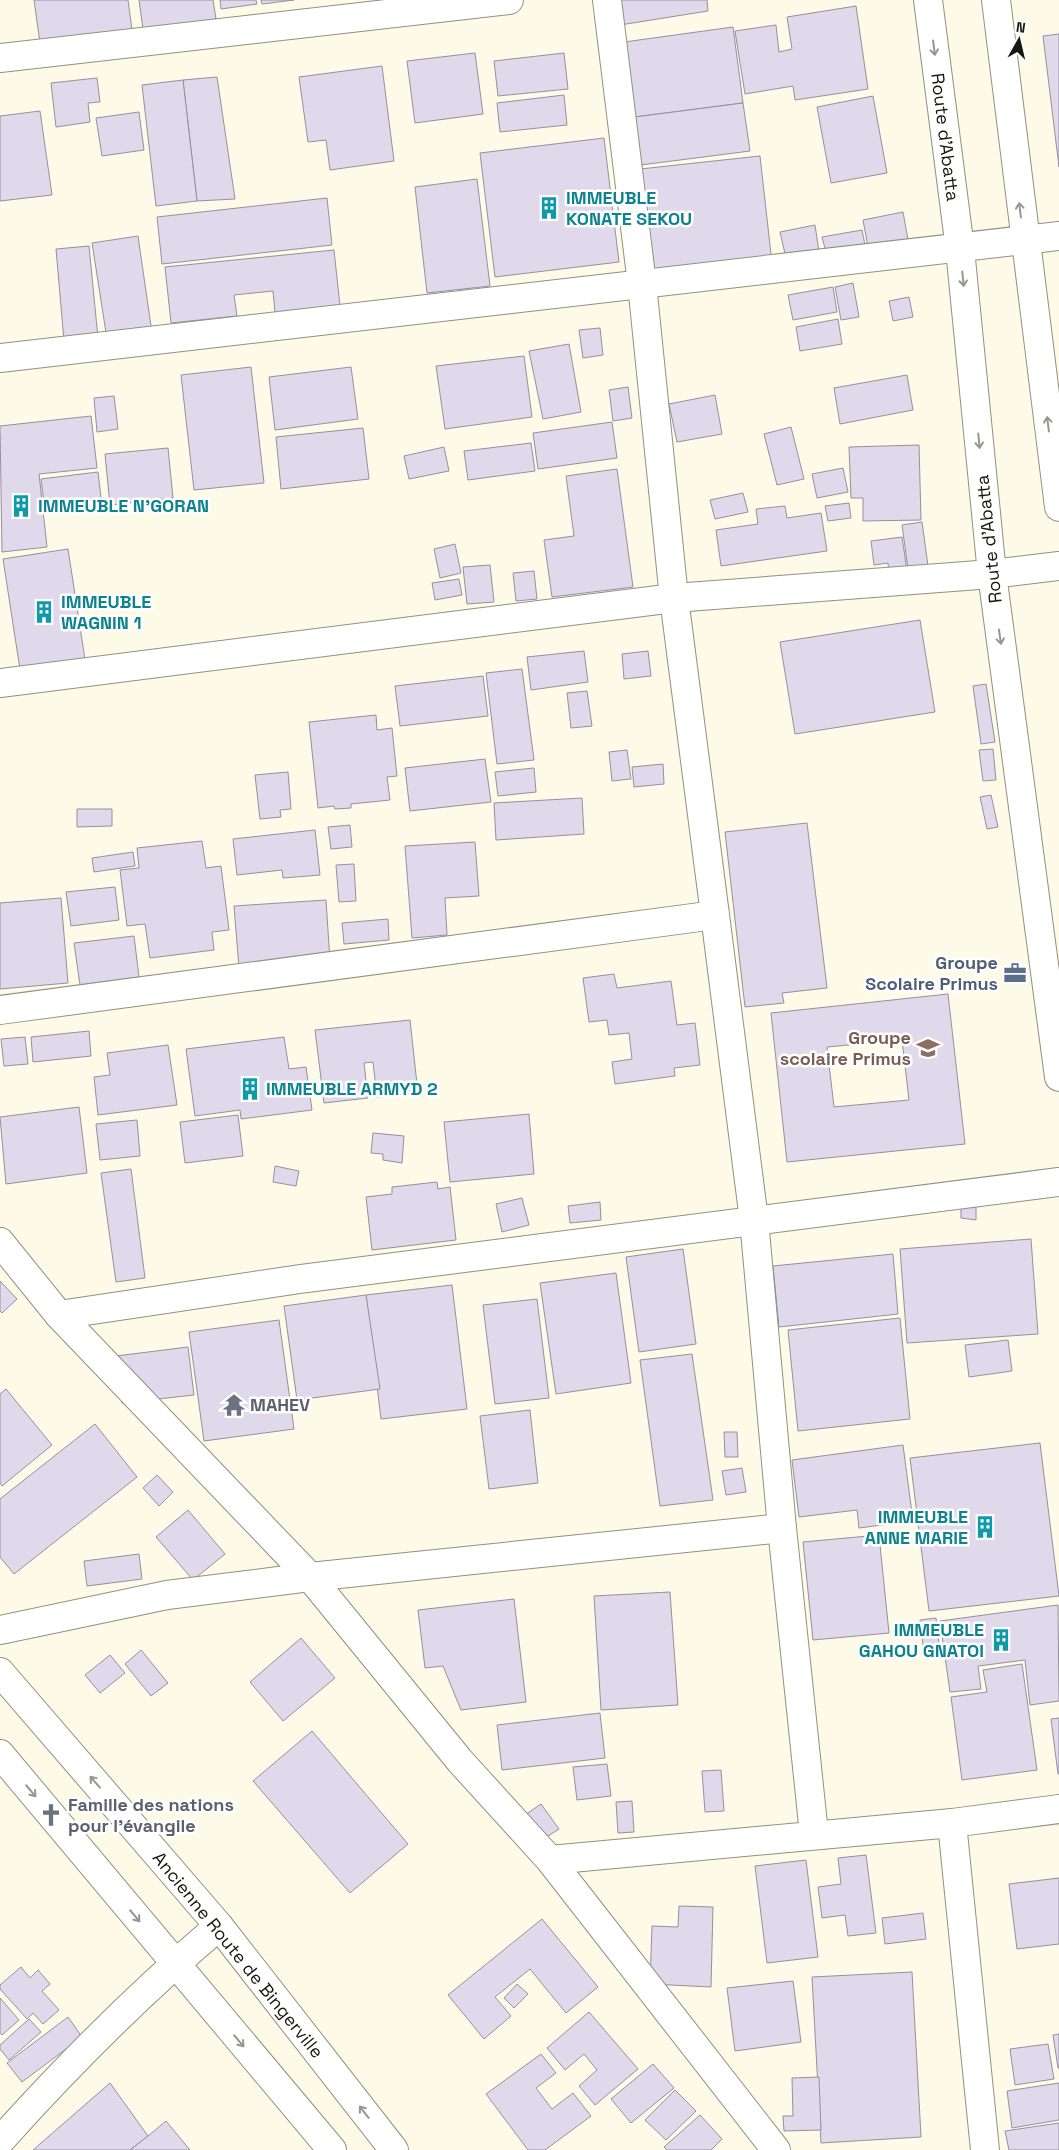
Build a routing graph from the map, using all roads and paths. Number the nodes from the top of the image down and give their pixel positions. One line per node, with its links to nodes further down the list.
1 (509, 0): 5 (street)
2 (607, 0): 9 (street)
3 (928, 0): 8 (street, Route d'Abatta, one-way to 8)
4 (996, 0): 7 (street, one-way to 4)
5 (0, 58)
6 (1059, 236): 7 (street)
7 (1024, 241): 8 (street); 11 (street, one-way to 7)
8 (960, 248): 9 (street); 13 (street, Route d'Abatta, one-way to 13)
9 (642, 284): 10 (street); 14 (street)
10 (0, 358)
11 (1059, 507)
12 (1059, 566): 13 (street)
13 (992, 574): 14 (street); 18 (street, Route d'Abatta, one-way to 18)
14 (674, 598): 15 (street); 16 (street)
15 (0, 683)
16 (715, 915): 17 (street); 20 (street)
17 (0, 1010)
18 (1059, 1078)
19 (1059, 1182): 20 (street)
20 (754, 1220): 22 (street); 23 (street)
21 (0, 1242): 22 (street)
22 (58, 1315): 24 (street)
23 (782, 1528): 24 (street); 30 (street)
24 (310, 1577): 25 (street); 31 (street)
25 (0, 1630)
26 (0, 1672): 32 (street, Ancienne Route de Bingerville, one-way to 26)
27 (0, 1754): 33 (street, one-way to 33)
28 (1059, 1809): 29 (street)
29 (952, 1823): 30 (street); 38 (street)
30 (814, 1834): 31 (street)
31 (550, 1860): 37 (street)
32 (219, 1926): 33 (street); 36 (street, Ancienne Route de Bingerville, one-way to 32)
33 (174, 1964): 34 (street); 35 (street, one-way to 35)
34 (0, 2141)
35 (332, 2150)
36 (394, 2150)
37 (776, 2150)
38 (985, 2150)

